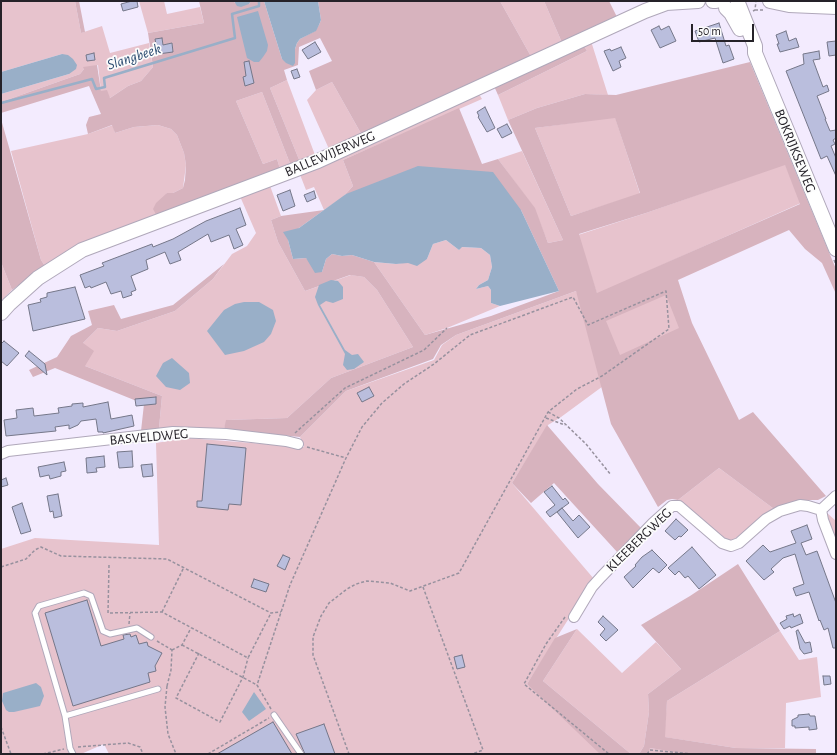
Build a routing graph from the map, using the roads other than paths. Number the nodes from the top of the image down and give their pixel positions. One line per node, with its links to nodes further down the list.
1 (698, 1): 3 (street, BALLEWIJERWEG)
2 (770, 1): 5 (street)
3 (669, 2): 7 (street, BALLEWIJERWEG)
4 (725, 3): 6 (street, BOKRIJKSEWEG)
5 (836, 7)
6 (836, 249)
7 (1, 313)
8 (298, 444): 9 (street, BASVELDWEG)
9 (1, 454)
10 (836, 496): 11 (street)
11 (821, 510): 12 (street); 13 (street, KLEEBERGWEG)
12 (836, 554)
13 (570, 615)
14 (151, 637): 17 (lane)
15 (158, 688): 17 (lane)
16 (274, 715): 19 (lane)
17 (65, 716): 18 (lane)
18 (72, 754)
19 (301, 754)

